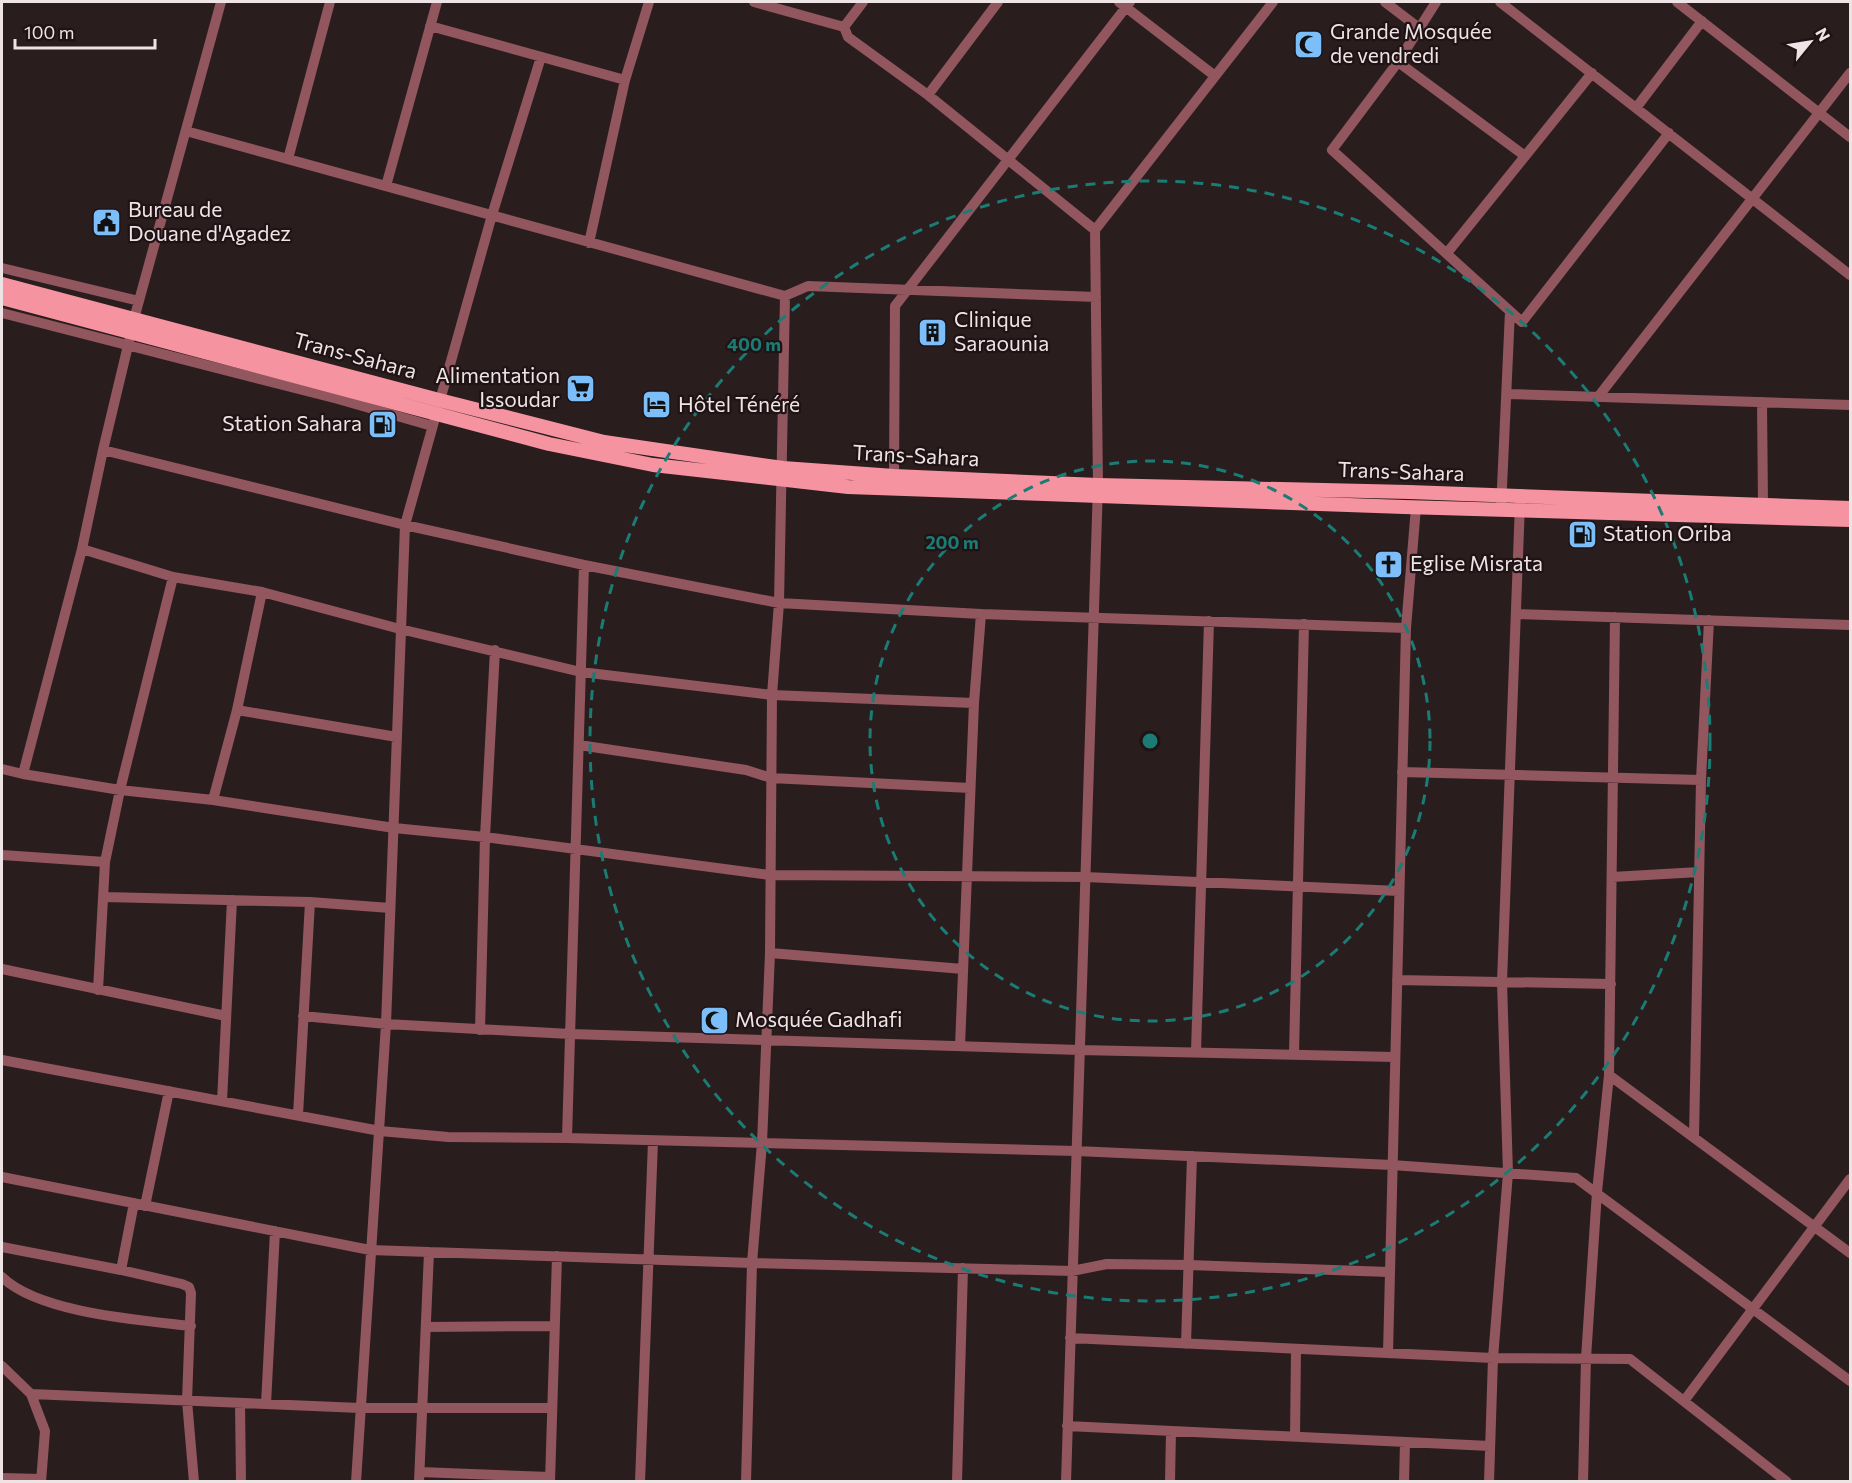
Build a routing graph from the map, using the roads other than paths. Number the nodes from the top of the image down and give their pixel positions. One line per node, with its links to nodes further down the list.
1 (221, 2): 27 (street)
2 (330, 2): 31 (street)
3 (437, 2): 15 (street)
4 (649, 2): 23 (street)
5 (754, 2): 16 (street)
6 (863, 2): 16 (street)
7 (998, 2): 24 (street)
8 (1273, 2): 22 (street)
9 (1385, 2): 17 (street)
10 (1436, 2): 17 (street)
11 (1500, 2): 20 (street)
12 (1677, 2): 14 (street)
13 (1125, 3): 22 (street); 32 (street)
14 (1702, 21): 25 (street); 26 (street)
15 (430, 26): 18 (street); 33 (street)
16 (844, 27): 24 (street)
17 (1419, 28): 19 (street)
18 (541, 57): 23 (street); 35 (street)
19 (1398, 62): 30 (street); 38 (street)
20 (1592, 73): 25 (street); 30 (street)
21 (1851, 73): 26 (street)
22 (1215, 76): 36 (street)
23 (625, 80): 37 (street)
24 (928, 95): 32 (street)
25 (1636, 108): 28 (street)
26 (1819, 113): 29 (street); 34 (street)
27 (186, 131): 31 (street); 46 (street)
28 (1668, 133): 34 (street); 47 (street)
29 (1851, 137)
30 (1525, 156): 38 (street)
31 (288, 159): 33 (street)
32 (1008, 159): 36 (street); 42 (street)
33 (386, 186): 35 (street)
34 (1752, 199): 40 (street); 52 (street)
35 (492, 215): 37 (street); 53 (street)
36 (1095, 230): 44 (street)
37 (589, 243): 43 (street)
38 (1447, 253): 47 (street)
39 (2, 268): 46 (street)
40 (1851, 275)
41 (2, 284): 49 (main road, Trans-Sahara)
42 (908, 290): 43 (street); 44 (street); 59 (street)
43 (784, 296): 58 (street)
44 (1096, 297): 61 (street)
45 (2, 298): 50 (main road, Trans-Sahara)
46 (139, 301): 49 (street)
47 (1510, 311): 51 (street)
48 (2, 312): 50 (street)
49 (134, 319): 53 (main road, Trans-Sahara)
50 (130, 339): 56 (main road, Trans-Sahara); 57 (street)
51 (1507, 394): 52 (street); 63 (street)
52 (1598, 397): 54 (street)
53 (439, 400): 56 (street); 58 (main road, Trans-Sahara)
54 (1762, 402): 55 (street); 65 (street)
55 (1851, 405)
56 (434, 420): 58 (main road, Trans-Sahara); 69 (street)
57 (103, 450): 69 (street); 70 (street)
58 (782, 474): 59 (main road, Trans-Sahara); 60 (main road, Trans-Sahara); 74 (street)
59 (894, 476): 60 (main road, Trans-Sahara)
60 (923, 483): 61 (main road, Trans-Sahara)
61 (1098, 490): 62 (main road, Trans-Sahara); 77 (street)
62 (1363, 498): 63 (main road, Trans-Sahara); 66 (main road, Trans-Sahara)
63 (1502, 502): 64 (main road, Trans-Sahara); 66 (main road, Trans-Sahara)
64 (1520, 504): 67 (main road, Trans-Sahara); 76 (street)
65 (1763, 505): 67 (main road, Trans-Sahara); 68 (main road, Trans-Sahara)
66 (1416, 507): 83 (street)
67 (1743, 510): 68 (main road, Trans-Sahara)
68 (1850, 514)
69 (405, 525): 71 (street); 84 (street)
70 (82, 549): 72 (street); 94 (street)
71 (584, 565): 74 (street); 86 (street)
72 (173, 577): 73 (street); 100 (street)
73 (262, 592): 84 (street); 89 (street)
74 (779, 603): 75 (street); 87 (street)
75 (981, 614): 77 (street); 88 (street)
76 (1516, 614): 78 (street); 95 (street)
77 (1094, 617): 80 (street); 110 (street)
78 (1615, 617): 79 (street); 96 (street)
79 (1709, 620): 82 (street); 98 (street)
80 (1209, 621): 81 (street); 112 (street)
81 (1304, 624): 83 (street); 113 (street)
82 (1851, 625)
83 (1406, 628): 93 (street)
84 (400, 629): 85 (street); 90 (street)
85 (495, 651): 86 (street); 103 (street)
86 (581, 672): 87 (street); 91 (street)
87 (772, 695): 88 (street); 97 (street)
88 (974, 703): 99 (street)
89 (237, 710): 90 (street); 101 (street)
90 (397, 737): 102 (street)
91 (579, 745): 97 (street); 104 (street)
92 (2, 768): 94 (street)
93 (1402, 772): 95 (street); 114 (street)
94 (23, 774): 100 (street)
95 (1510, 775): 96 (street); 123 (street)
96 (1613, 777): 98 (street); 111 (street)
97 (771, 778): 99 (street); 108 (street)
98 (1701, 780): 107 (street)
99 (970, 788): 109 (street)
100 (120, 790): 101 (street); 106 (street)
101 (213, 800): 102 (street)
102 (394, 828): 103 (street); 118 (street)
103 (485, 837): 104 (street); 129 (street)
104 (576, 849): 108 (street); 130 (street)
105 (2, 855): 106 (street)
106 (105, 862): 115 (street)
107 (1699, 872): 111 (street); 143 (street)
108 (770, 875): 109 (street); 119 (street)
109 (967, 875): 110 (street); 121 (street)
110 (1085, 877): 112 (street); 133 (street)
111 (1612, 877): 124 (street)
112 (1202, 882): 113 (street); 134 (street)
113 (1298, 886): 114 (street); 135 (street)
114 (1399, 891): 122 (street)
115 (105, 897): 116 (street); 125 (street)
116 (232, 900): 117 (street); 126 (street)
117 (310, 902): 118 (street); 127 (street)
118 (390, 908): 128 (street)
119 (770, 953): 121 (street); 131 (street)
120 (2, 969): 125 (street)
121 (963, 969): 132 (street)
122 (1397, 980): 123 (street); 136 (street)
123 (1502, 982): 124 (street); 150 (street)
124 (1611, 984): 138 (street)
125 (98, 990): 126 (street)
126 (226, 1016): 140 (street)
127 (303, 1016): 128 (street); 141 (street)
128 (386, 1024): 129 (street); 142 (street)
129 (480, 1030): 130 (street)
130 (570, 1034): 131 (street); 144 (street)
131 (766, 1039): 132 (street); 146 (street)
132 (960, 1046): 133 (street)
133 (1080, 1050): 134 (street); 147 (street)
134 (1196, 1052): 135 (street)
135 (1294, 1054): 136 (street)
136 (1395, 1057): 149 (street)
137 (2, 1060): 139 (street)
138 (1610, 1074): 143 (street); 153 (street)
139 (169, 1091): 140 (street); 154 (street)
140 (222, 1101): 141 (street)
141 (298, 1115): 142 (street)
142 (380, 1131): 144 (street); 158 (street)
143 (1694, 1137): 155 (street)
144 (567, 1138): 145 (street)
145 (653, 1141): 146 (street); 162 (street)
146 (762, 1143): 147 (street); 163 (street)
147 (1076, 1151): 148 (street); 167 (street)
148 (1192, 1156): 149 (street); 164 (street)
149 (1392, 1165): 150 (street); 168 (street)
150 (1508, 1173): 153 (street); 178 (street)
151 (2, 1178): 154 (street)
152 (1851, 1179): 155 (street)
153 (1597, 1192): 170 (street); 179 (street)
154 (140, 1204): 156 (street); 166 (street)
155 (1816, 1227): 160 (street); 170 (street)
156 (275, 1231): 158 (street); 186 (street)
157 (2, 1247): 166 (street)
158 (370, 1250): 159 (street); 187 (street)
159 (429, 1252): 161 (street); 173 (street)
160 (1851, 1253)
161 (557, 1256): 162 (street); 172 (street)
162 (649, 1260): 163 (street); 202 (street)
163 (752, 1263): 165 (street); 203 (street)
164 (1189, 1265): 167 (street); 168 (street); 175 (street)
165 (963, 1268): 167 (street); 204 (street)
166 (121, 1270): 171 (street)
167 (1072, 1271): 174 (street)
168 (1389, 1272): 177 (street)
169 (2, 1277): 171 (street)
170 (1754, 1308): 181 (street); 184 (street)
171 (191, 1326): 183 (street)
172 (554, 1326): 173 (street); 189 (street)
173 (426, 1328): 188 (street)
174 (1070, 1338): 175 (street); 190 (street)
175 (1186, 1344): 176 (street)
176 (1296, 1349): 177 (street); 192 (street)
177 (1388, 1353): 178 (street)
178 (1493, 1358): 179 (street); 194 (street)
179 (1586, 1358): 184 (street); 209 (street)
180 (2, 1366): 182 (street)
181 (1851, 1381)
182 (31, 1394): 183 (street); 198 (street)
183 (188, 1401): 185 (street); 199 (street)
184 (1684, 1401): 210 (street)
185 (240, 1403): 186 (street); 200 (street)
186 (266, 1404): 187 (street)
187 (360, 1408): 188 (street); 201 (street)
188 (423, 1408): 189 (street); 195 (street)
189 (552, 1408): 197 (street)
190 (1067, 1426): 191 (street); 205 (street)
191 (1171, 1431): 192 (street); 206 (street)
192 (1295, 1437): 193 (street)
193 (1405, 1442): 194 (street); 207 (street)
194 (1490, 1446): 208 (street)
195 (420, 1477): 197 (street)
196 (2, 1478): 198 (street)
197 (550, 1479)
198 (41, 1480)
199 (194, 1482)
200 (241, 1482)
201 (356, 1482)
202 (640, 1482)
203 (746, 1482)
204 (957, 1482)
205 (1065, 1482)
206 (1170, 1482)
207 (1404, 1482)
208 (1490, 1482)
209 (1583, 1482)
210 (1787, 1482)

